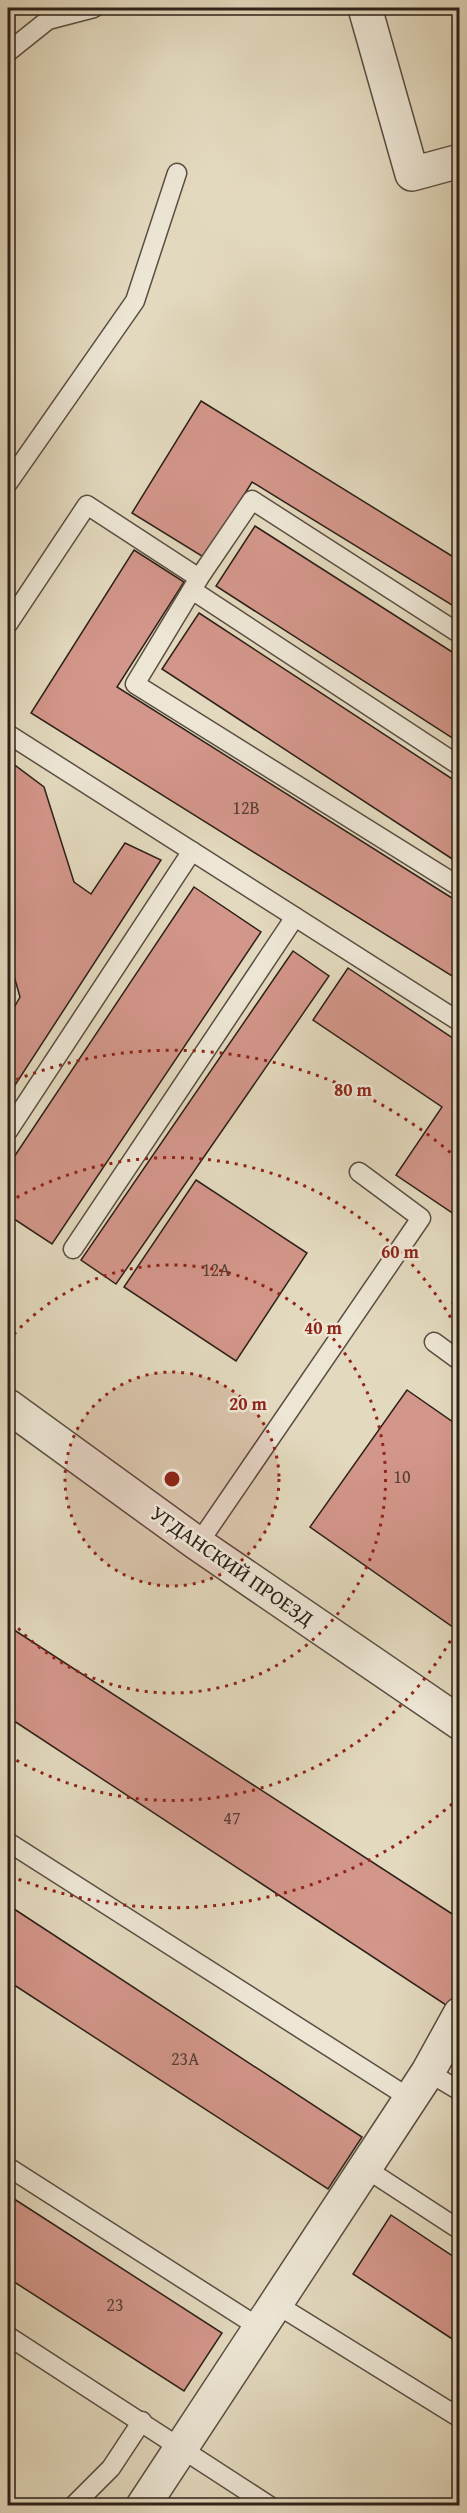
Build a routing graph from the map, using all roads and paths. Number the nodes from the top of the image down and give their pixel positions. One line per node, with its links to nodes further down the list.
1 (94, 8): 3 (lane)
2 (365, 8): 4 (street)
3 (8, 52)
4 (459, 161)
5 (177, 173): 6 (lane)
6 (8, 483)
7 (195, 584): 8 (lane); 9 (lane); 11 (lane); 13 (lane)
8 (8, 624)
9 (459, 634)
10 (8, 734): 12 (lane)
11 (459, 766)
12 (192, 851): 14 (lane); 16 (lane)
13 (459, 887)
14 (295, 917): 15 (lane); 18 (lane)
15 (459, 1022)
16 (8, 1131)
17 (359, 1172): 22 (lane)
18 (73, 1249)
19 (434, 1342): 20 (lane)
20 (459, 1360)
21 (8, 1406): 22 (street, УГДАНСКИЙ ПРОЕЗД)
22 (198, 1544): 23 (street, УГДАНСКИЙ ПРОЕЗД)
23 (459, 1723)
24 (8, 1842): 26 (lane)
25 (459, 2014): 26 (street)
26 (420, 2085): 27 (lane); 29 (street)
27 (459, 2091)
28 (8, 2167): 31 (lane)
29 (365, 2168): 30 (lane); 31 (street)
30 (459, 2230)
31 (268, 2316): 33 (lane); 35 (street)
32 (8, 2336): 34 (lane)
33 (459, 2418)
34 (142, 2421): 35 (lane); 36 (lane)
35 (182, 2446): 37 (street); 38 (lane)
36 (73, 2505)
37 (142, 2505)
38 (270, 2505)

